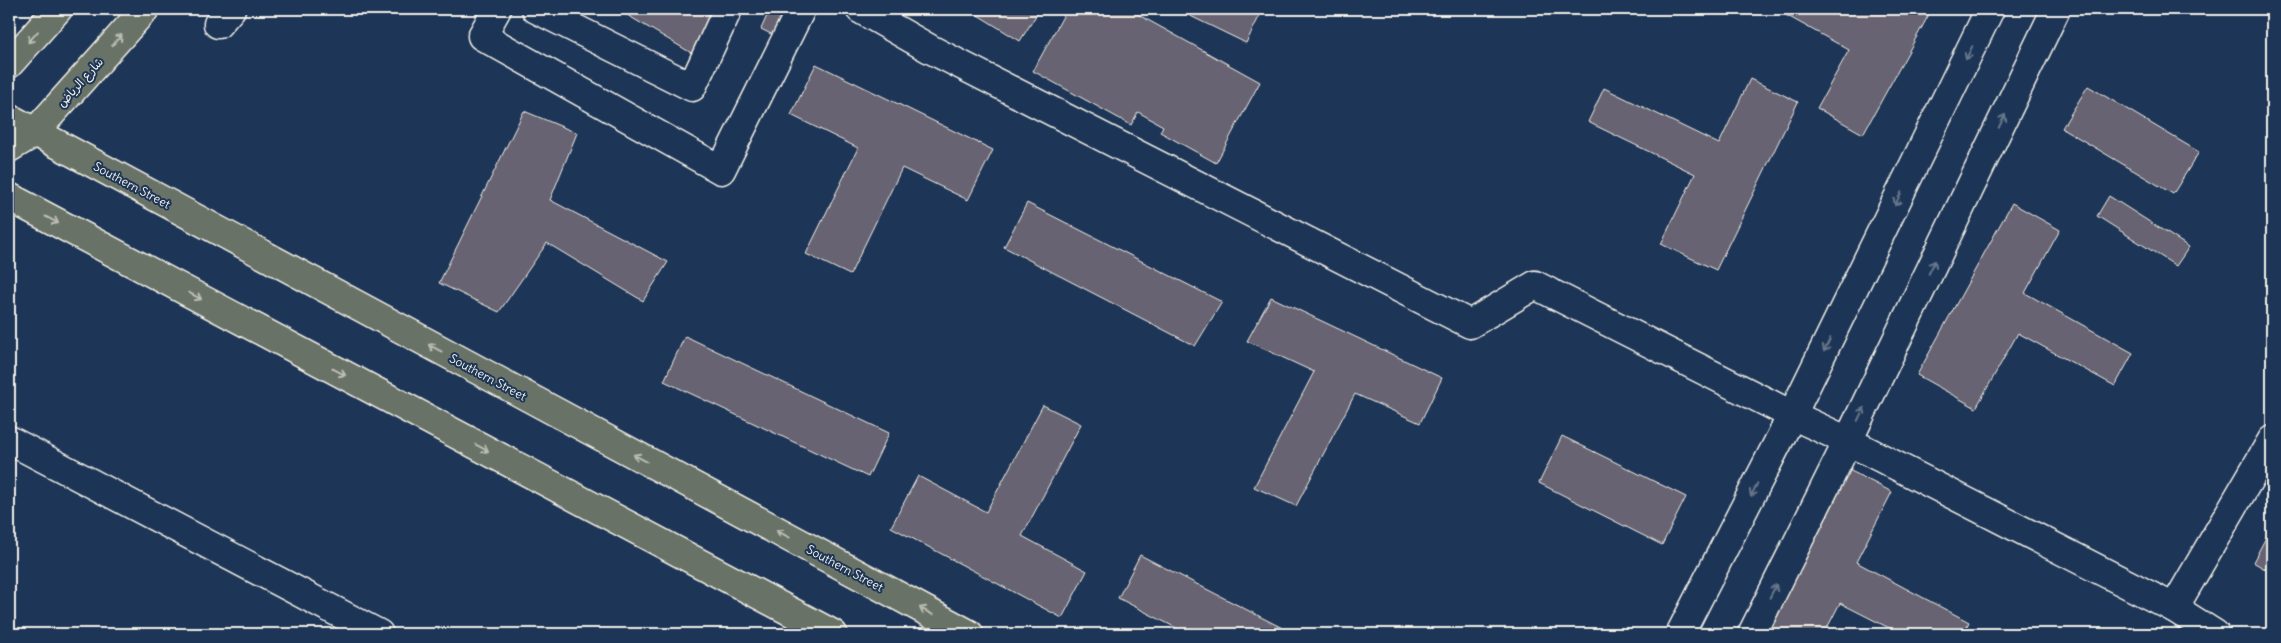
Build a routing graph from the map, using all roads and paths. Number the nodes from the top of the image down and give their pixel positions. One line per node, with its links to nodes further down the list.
1 (58, 9): 10 (main road, one-way to 10)
2 (145, 9): 12 (main road, شارع الرياض, one-way to 2)
3 (497, 9): 6 (street)
4 (536, 9): 5 (street)
5 (728, 9)
6 (800, 9)
7 (860, 9): 15 (street)
8 (1990, 9): 15 (street, one-way to 15)
9 (2056, 9): 18 (street, one-way to 9)
10 (9, 64)
11 (9, 118): 12 (main road, Southern Street)
12 (34, 133): 13 (main road, شارع الرياض); 22 (main road, Southern Street, one-way to 12)
13 (9, 148)
14 (9, 197): 21 (main road, one-way to 21)
15 (1792, 415): 18 (street); 23 (street, one-way to 23)
16 (9, 440): 20 (street)
17 (2272, 440): 19 (street)
18 (1848, 441): 19 (street); 24 (street, one-way to 18)
19 (2174, 608): 25 (street)
20 (379, 634)
21 (833, 634)
22 (969, 634)
23 (1680, 634)
24 (1752, 634)
25 (2215, 634)

